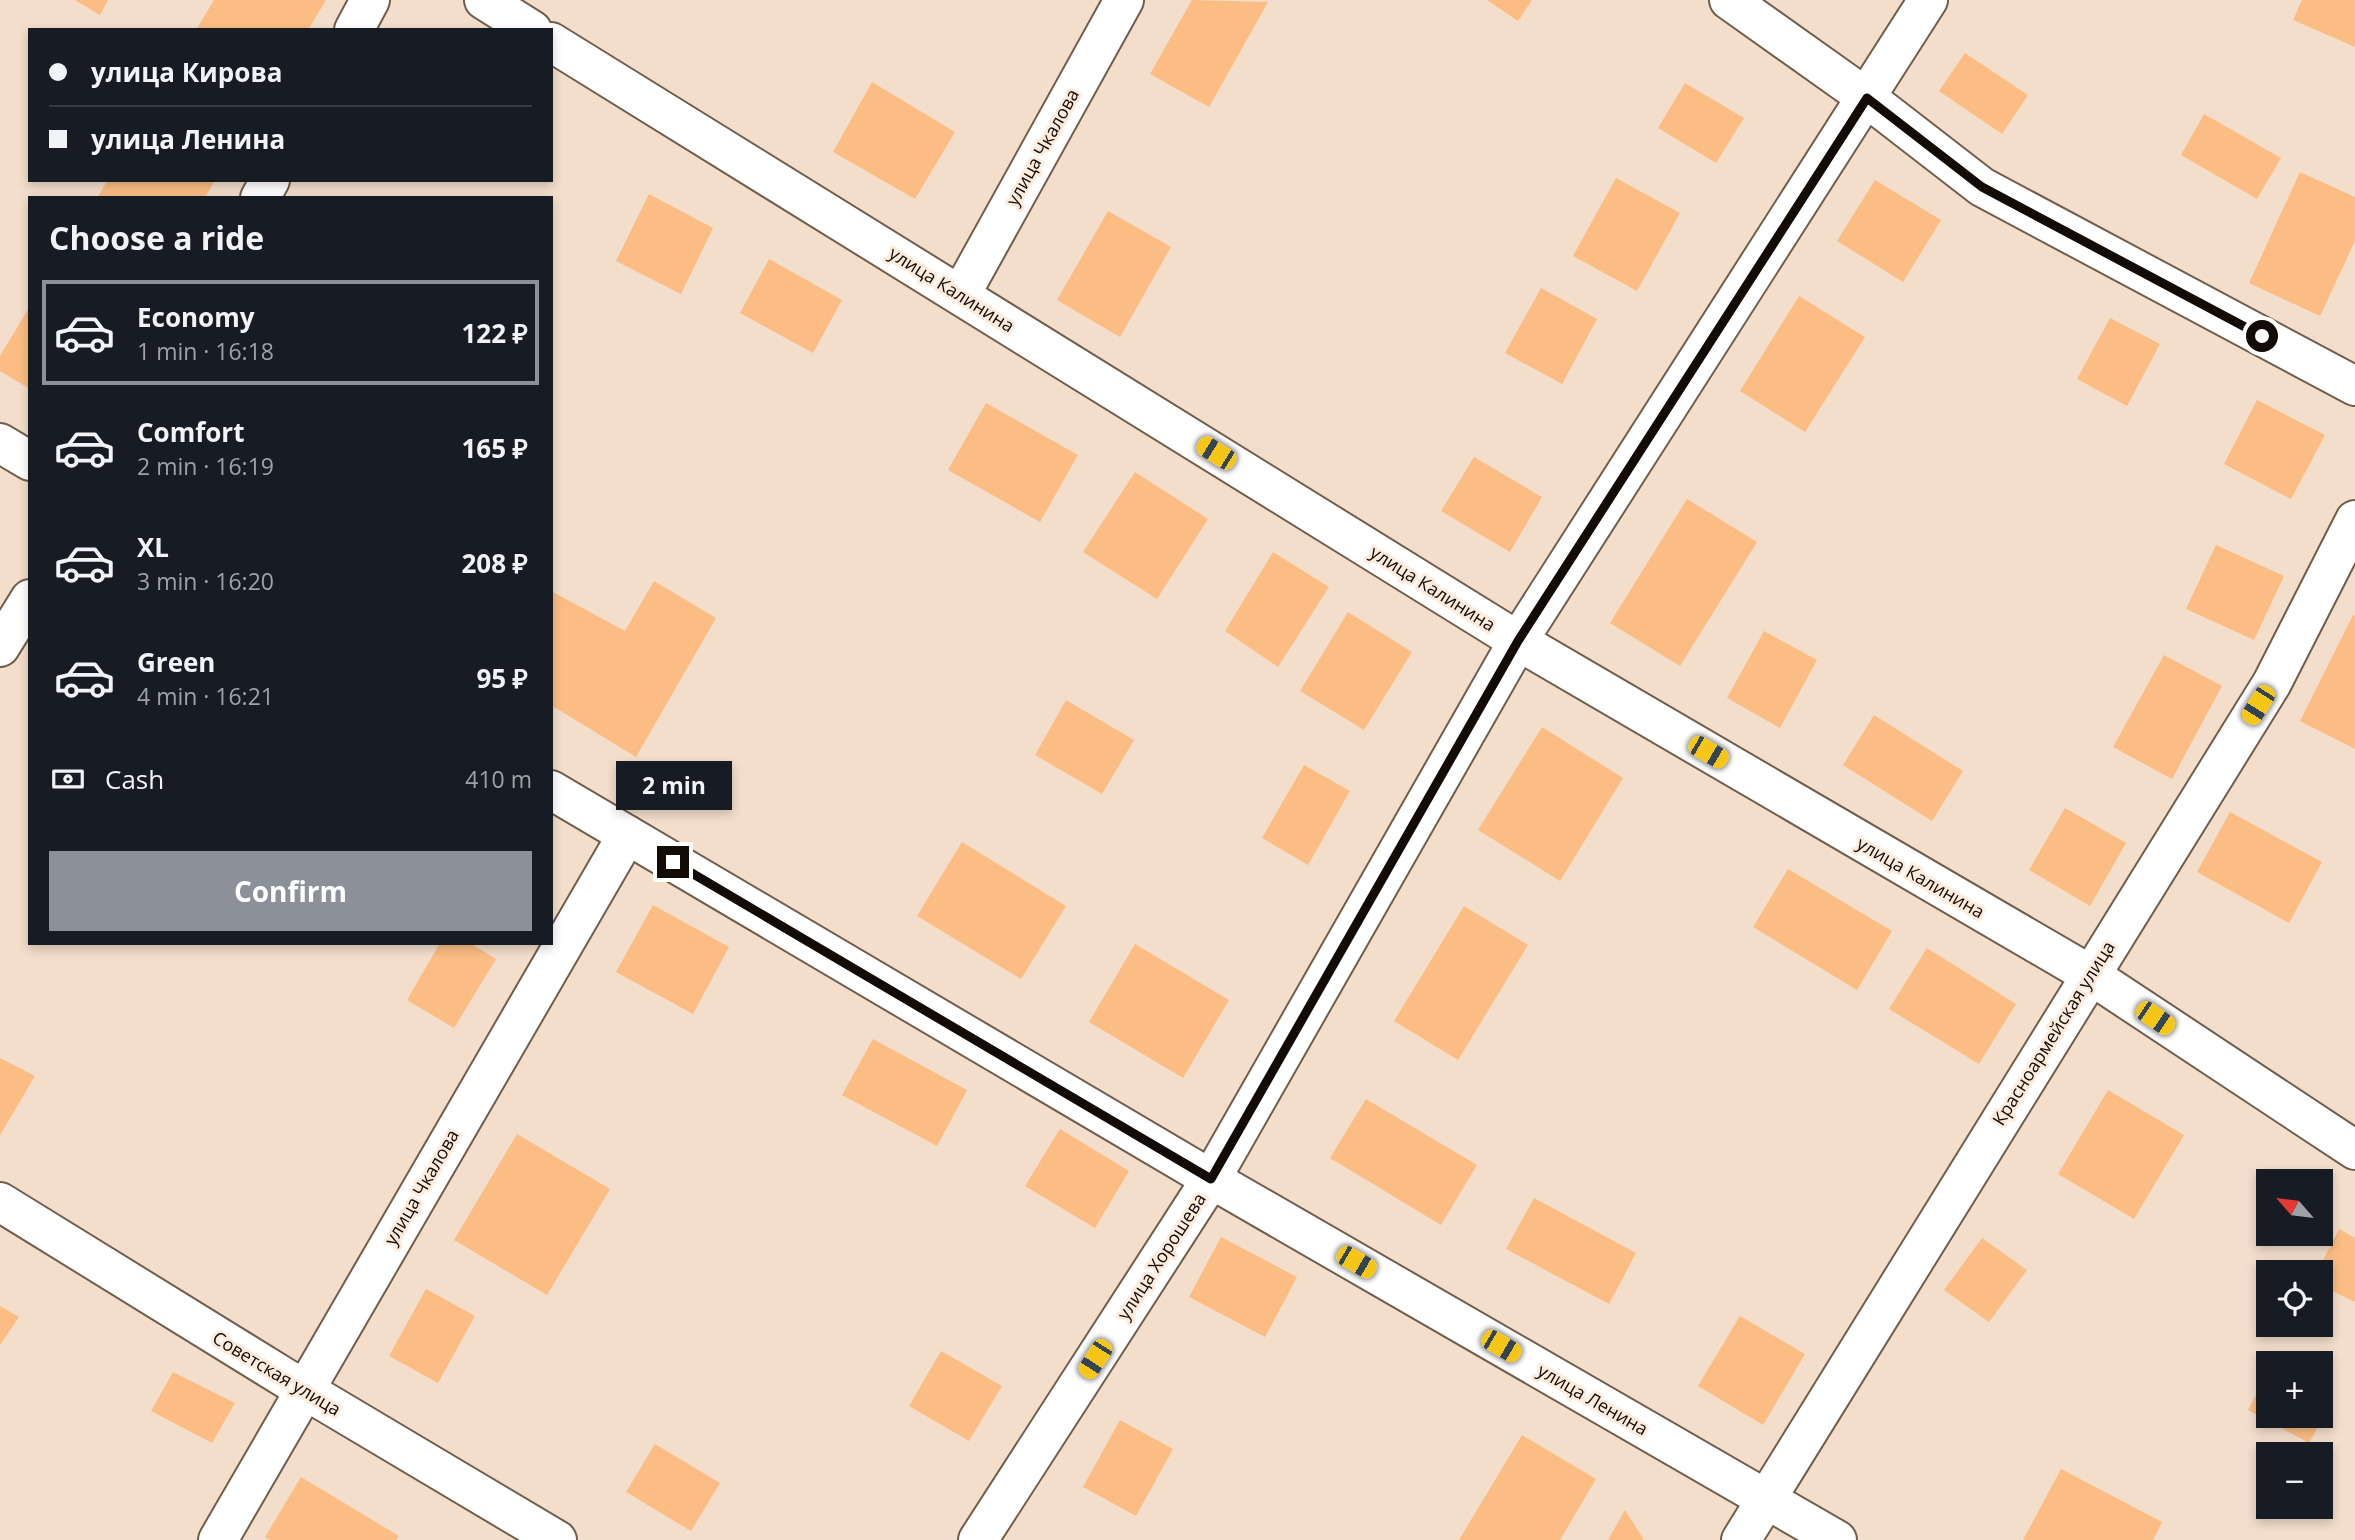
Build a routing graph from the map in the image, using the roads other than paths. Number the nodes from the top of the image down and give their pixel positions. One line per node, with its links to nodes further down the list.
1 (370, 0): 6 (street)
2 (484, 0): 7 (street)
3 (1124, 0): 10 (street, улица Чкалова)
4 (1729, 0): 9 (street)
5 (1928, 0): 9 (street, улица Хорошева)
6 (355, 28)
7 (529, 28)
8 (553, 42): 10 (street, улица Калинина)
9 (1867, 98): 11 (street); 16 (street, улица Хорошева)
10 (961, 294): 16 (street, улица Калинина)
11 (2355, 386)
12 (0, 443): 13 (street)
13 (28, 460)
14 (2355, 520): 20 (street, Красноармейская улица)
15 (28, 602): 17 (street)
16 (1518, 641): 20 (street, улица Калинина); 22 (street, улица Хорошева)
17 (0, 647)
18 (553, 791): 19 (street, улица Ленина)
19 (626, 835): 22 (street, улица Ленина); 24 (street, улица Чкалова)
20 (2089, 974): 21 (street, улица Калинина); 25 (street, Красноармейская улица)
21 (2355, 1150)
22 (1211, 1179): 25 (street, улица Ленина); 28 (street, улица Хорошева)
23 (0, 1202): 24 (street, Советская улица)
24 (303, 1389): 26 (street, улица Чкалова); 27 (street, Советская улица)
25 (1767, 1500): 29 (street, Красноармейская улица); 30 (street, улица Ленина)
26 (218, 1540)
27 (557, 1540)
28 (978, 1540)
29 (1741, 1540)
30 (1837, 1540)

